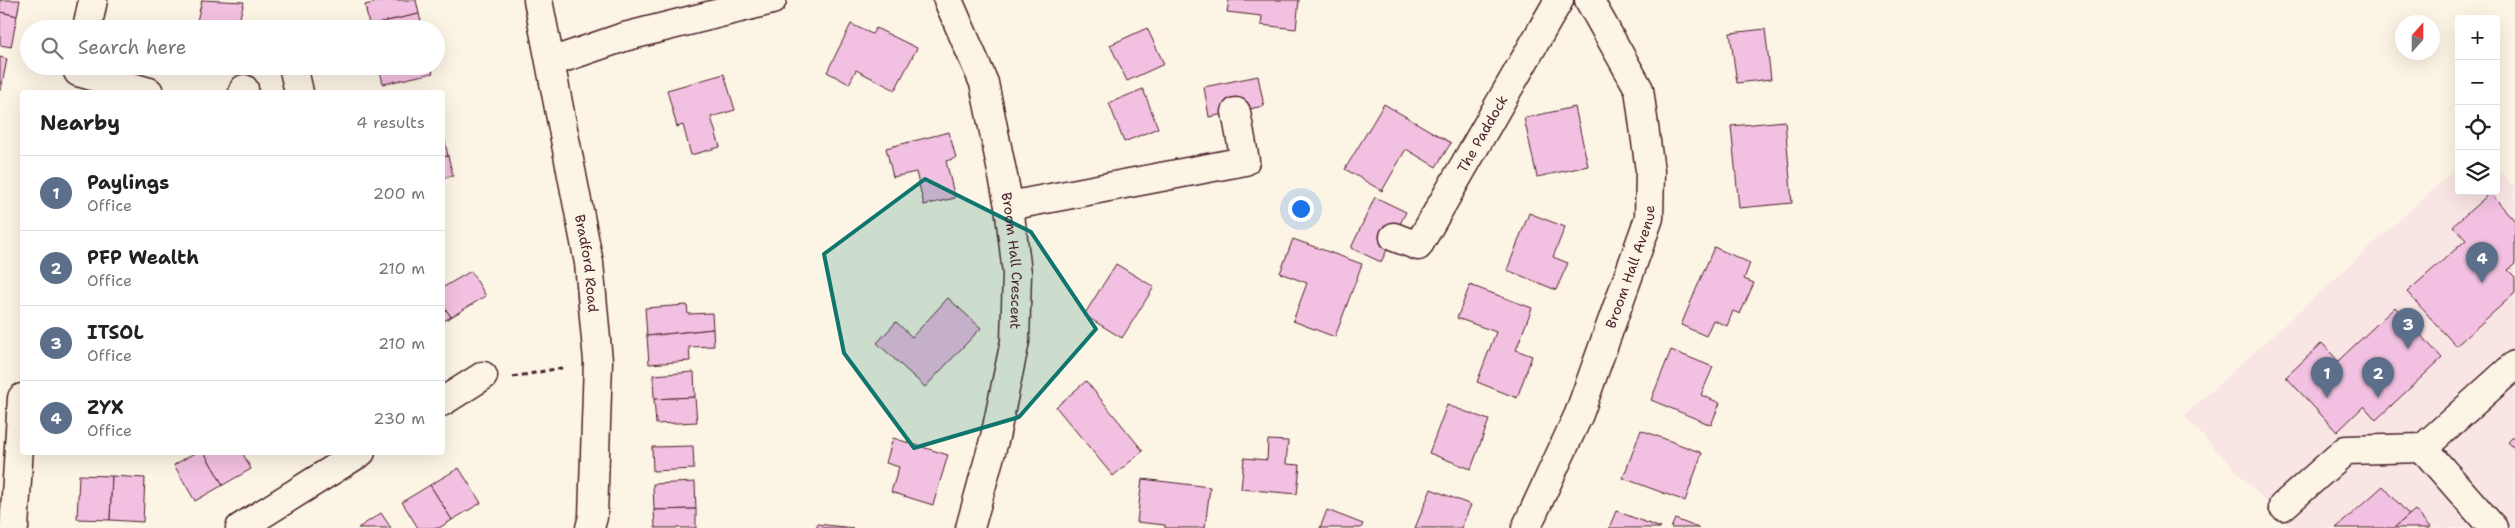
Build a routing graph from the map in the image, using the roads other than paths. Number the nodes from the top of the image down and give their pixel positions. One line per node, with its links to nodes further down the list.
1 (93, 0): 7 (street)
2 (538, 0): 8 (street, Bradford Road)
3 (772, 0): 8 (street)
4 (948, 0): 14 (street, Broom Hall Crescent)
5 (1559, 0): 15 (street, The Paddock)
6 (1589, 0): 27 (street, Broom Hall Avenue)
7 (89, 20)
8 (551, 62): 25 (street, Bradford Road)
9 (295, 75): 12 (street)
10 (76, 77): 11 (street)
11 (139, 90)
12 (299, 90)
13 (1236, 112): 14 (street)
14 (1009, 206): 26 (street, Broom Hall Crescent)
15 (1394, 236)
16 (2515, 364): 20 (street)
17 (483, 376): 18 (street)
18 (446, 390)
19 (20, 430): 23 (street)
20 (2423, 448): 22 (street); 28 (street)
21 (356, 455): 24 (street)
22 (2282, 506)
23 (14, 528)
24 (240, 528)
25 (590, 528)
26 (970, 528)
27 (1526, 528)
28 (2493, 528)

